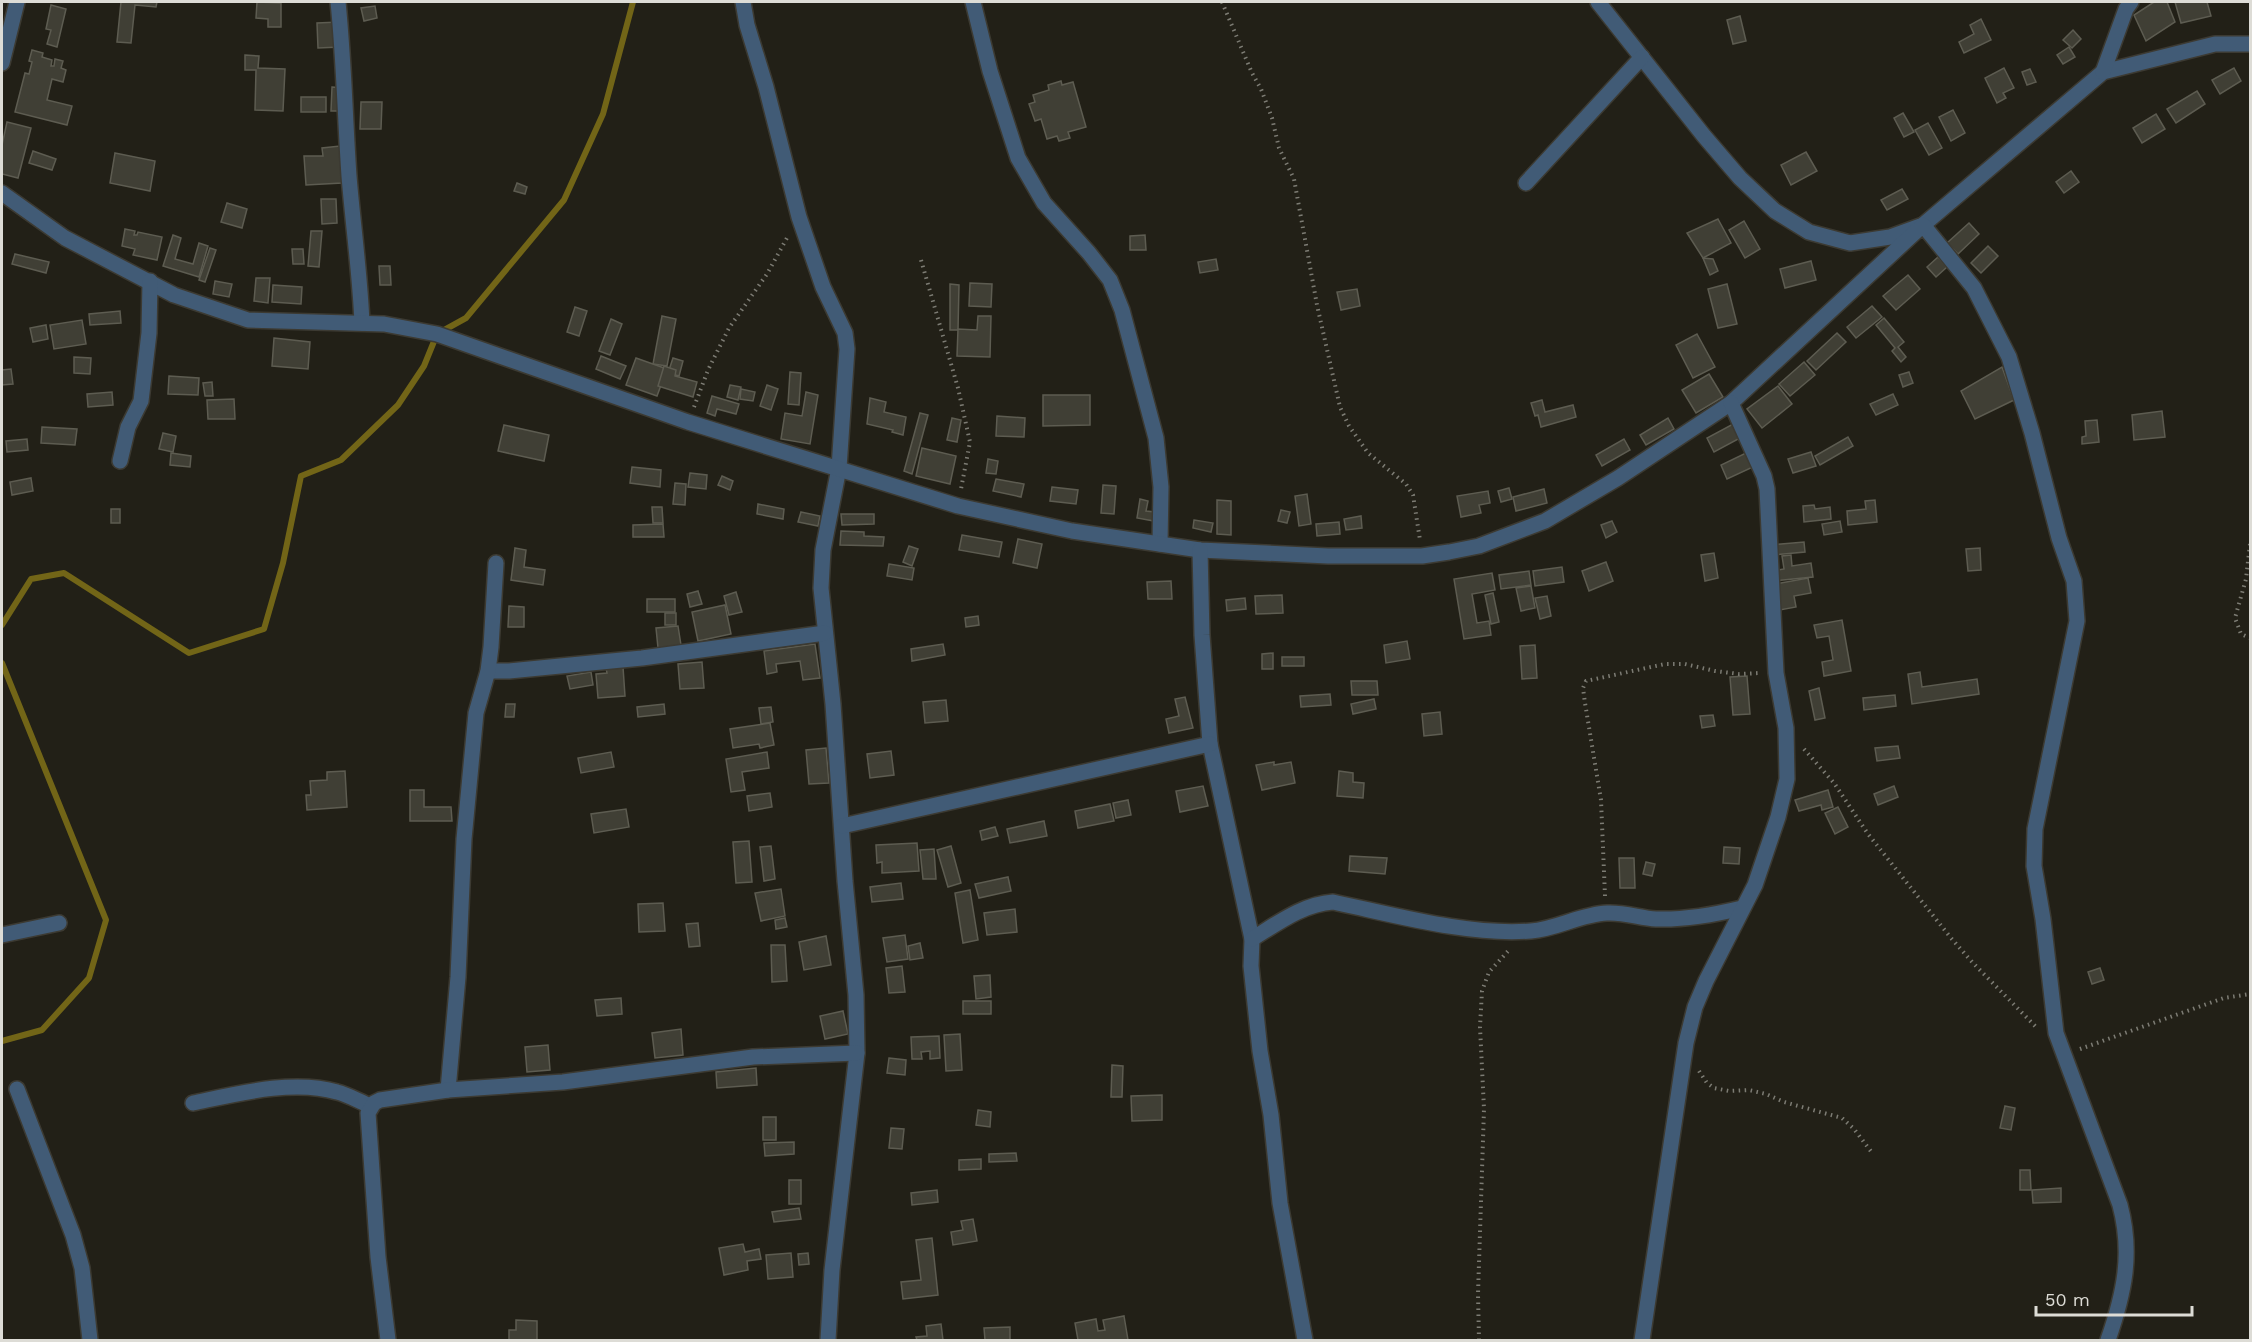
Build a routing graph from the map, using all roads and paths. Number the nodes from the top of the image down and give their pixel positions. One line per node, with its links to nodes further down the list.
1 (17, 2): 10 (street)
2 (338, 2): 18 (street)
3 (743, 2): 14 (street)
4 (973, 2): 24 (street)
5 (1222, 2): 27 (path)
6 (1598, 2): 9 (street)
7 (2131, 2): 11 (street)
8 (2250, 44): 11 (street)
9 (1642, 57): 12 (street); 15 (street)
10 (2, 63)
11 (2103, 72): 15 (street)
12 (1526, 183)
13 (2, 193): 17 (street)
14 (799, 217): 20 (path); 22 (street)
15 (1923, 225): 19 (street); 46 (street)
16 (921, 260): 23 (path)
17 (150, 281): 18 (street); 21 (street)
18 (362, 323): 20 (street)
19 (1731, 403): 27 (street); 32 (street)
20 (688, 422): 22 (street)
21 (120, 461)
22 (838, 468): 23 (street); 29 (street)
23 (958, 506): 24 (street)
24 (1160, 544): 26 (street)
25 (2250, 544): 30 (path)
26 (1200, 550): 27 (street); 34 (street)
27 (1422, 556)
28 (496, 563): 31 (street)
29 (825, 633): 31 (street); 35 (street)
30 (2250, 638)
31 (488, 670): 48 (street)
32 (1776, 673): 33 (street); 37 (path)
33 (1786, 728): 36 (street); 43 (path)
34 (1210, 744): 35 (street); 41 (street)
35 (842, 826): 45 (street)
36 (1742, 908): 37 (street); 44 (street)
37 (1605, 913): 39 (street)
38 (59, 923): 40 (street)
39 (1533, 931): 41 (street); 56 (path)
40 (2, 935)
41 (1252, 939): 55 (street)
42 (2250, 994): 46 (path)
43 (2039, 1030)
44 (1686, 1044): 51 (path); 57 (street)
45 (857, 1053): 48 (street); 54 (street)
46 (2063, 1055): 58 (street)
47 (17, 1089): 52 (street)
48 (448, 1090): 50 (street)
49 (193, 1103): 50 (street)
50 (371, 1106): 53 (street)
51 (1873, 1155)
52 (90, 1341)
53 (388, 1341)
54 (828, 1341)
55 (1305, 1341)
56 (1479, 1341)
57 (1642, 1341)
58 (2108, 1341)

